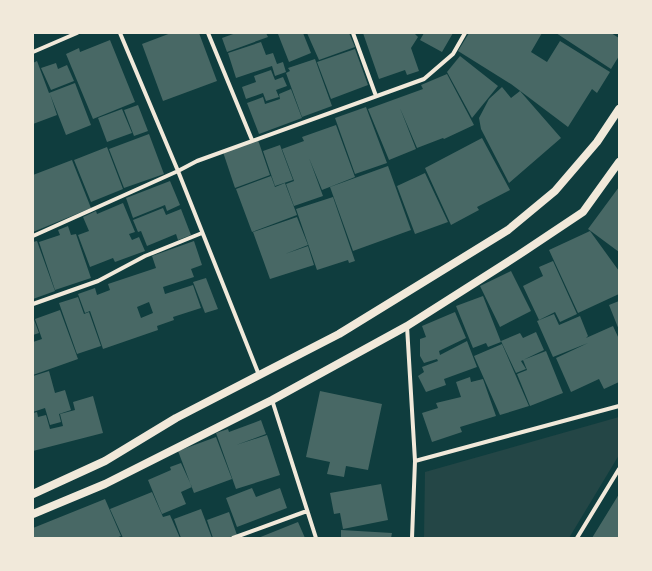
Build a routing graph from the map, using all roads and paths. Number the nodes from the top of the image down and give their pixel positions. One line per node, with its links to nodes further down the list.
1 (77, 33): 6 (street)
2 (120, 33): 11 (street)
3 (208, 33): 9 (street)
4 (353, 33): 7 (street)
5 (465, 33): 7 (street)
6 (33, 52)
7 (376, 96): 9 (street)
8 (619, 109): 16 (main road)
9 (252, 140): 11 (street)
10 (619, 162): 15 (main road)
11 (178, 171): 12 (street); 13 (street)
12 (202, 233): 14 (street); 16 (street)
13 (33, 236)
14 (33, 304)
15 (407, 326): 17 (main road); 19 (street)
16 (260, 375): 21 (main road)
17 (272, 400): 22 (street); 23 (main road)
18 (619, 406): 19 (street)
19 (415, 461): 26 (street)
20 (619, 469): 27 (street)
21 (33, 494)
22 (307, 511): 24 (street); 25 (street)
23 (33, 514)
24 (233, 538)
25 (316, 538)
26 (412, 538)
27 (577, 538)

